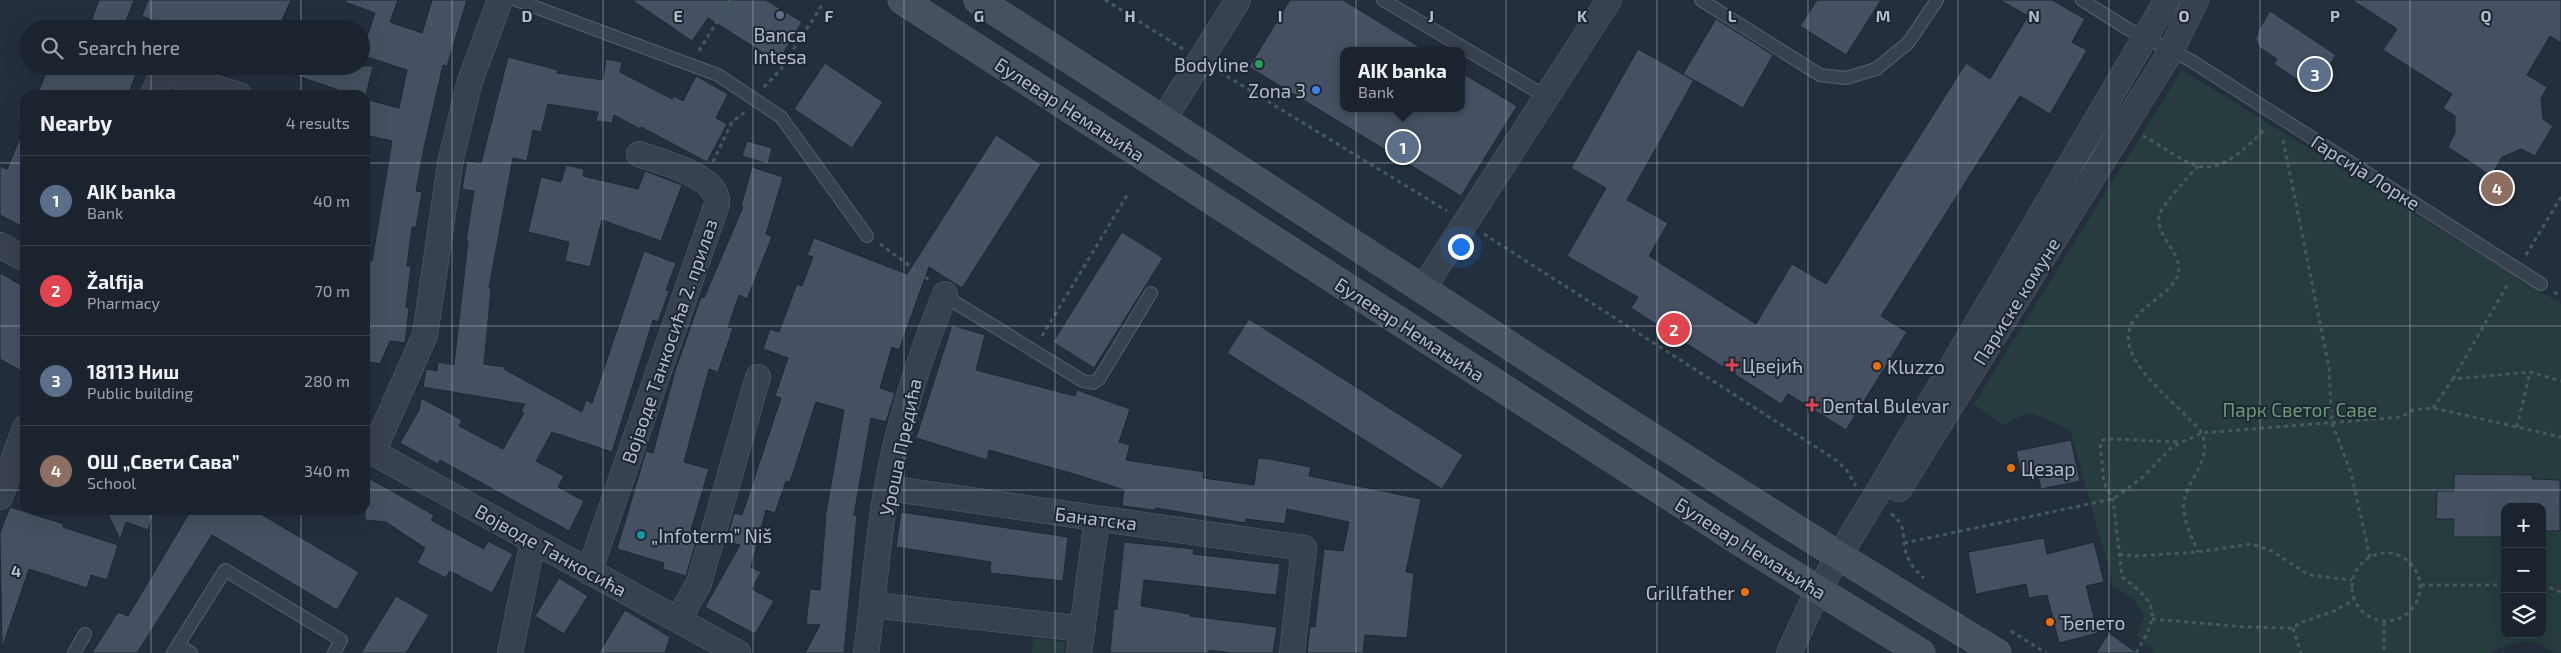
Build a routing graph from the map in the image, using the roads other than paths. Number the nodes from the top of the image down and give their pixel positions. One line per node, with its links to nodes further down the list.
1 (500, 0): 33 (street)
2 (516, 0): 24 (lane)
3 (902, 0): 41 (street, Булевар Немањића)
4 (978, 0): 22 (street, Булевар Немањића)
5 (1238, 0): 22 (street)
6 (1383, 0): 14 (lane)
7 (1609, 0): 21 (street, Булевар Немањића)
8 (1701, 0): 9 (lane)
9 (1937, 0)
10 (2082, 0): 13 (lane, Гарсија Лорке)
11 (2166, 0): 13 (street, Париске комуне)
12 (2196, 0): 16 (street, Париске комуне)
13 (2146, 38): 16 (lane, Гарсија Лорке); 39 (street, Париске комуне)
14 (1462, 47)
15 (1465, 49): 21 (lane)
16 (2181, 56): 27 (lane, Гарсија Лорке); 39 (street, Париске комуне)
17 (161, 75): 19 (street)
18 (172, 75): 20 (street)
19 (154, 90)
20 (222, 90)
21 (1545, 96): 28 (street, Булевар Немањића)
22 (1163, 120): 28 (street, Булевар Немањића)
23 (638, 154): 40 (street, Војводе Танкосића 2. прилаз)
24 (867, 236)
25 (0, 245): 26 (street)
26 (20, 256)
27 (2541, 284)
28 (1422, 290): 39 (street, Булевар Немањића)
29 (1150, 293): 30 (lane)
30 (945, 294): 35 (street, Уроша Предића)
31 (758, 376): 43 (street)
32 (20, 442): 36 (street)
33 (370, 448)
34 (370, 451): 38 (street, Војводе Танкосића)
35 (887, 488): 37 (street, Банатска); 42 (street, Уроша Предића)
36 (0, 497)
37 (1098, 519): 45 (street); 54 (street, Банатска)
38 (533, 541): 40 (street, Војводе Танкосића); 51 (street)
39 (1845, 561): 41 (street, Париске комуне); 46 (street, Булевар Немањића)
40 (589, 572): 43 (street, Војводе Танкосића)
41 (1824, 594): 55 (street, Париске комуне); 56 (street, Булевар Немањића)
42 (873, 605): 45 (street); 53 (street, Уроша Предића)
43 (678, 620): 52 (street, Војводе Танкосића)
44 (85, 634): 48 (lane)
45 (1081, 641)
46 (2001, 641)
47 (176, 649): 49 (lane); 50 (lane)
48 (74, 653)
49 (191, 653)
50 (334, 653)
51 (510, 653)
52 (738, 653)
53 (866, 653)
54 (1292, 653)
55 (1789, 653)
56 (1921, 653)

